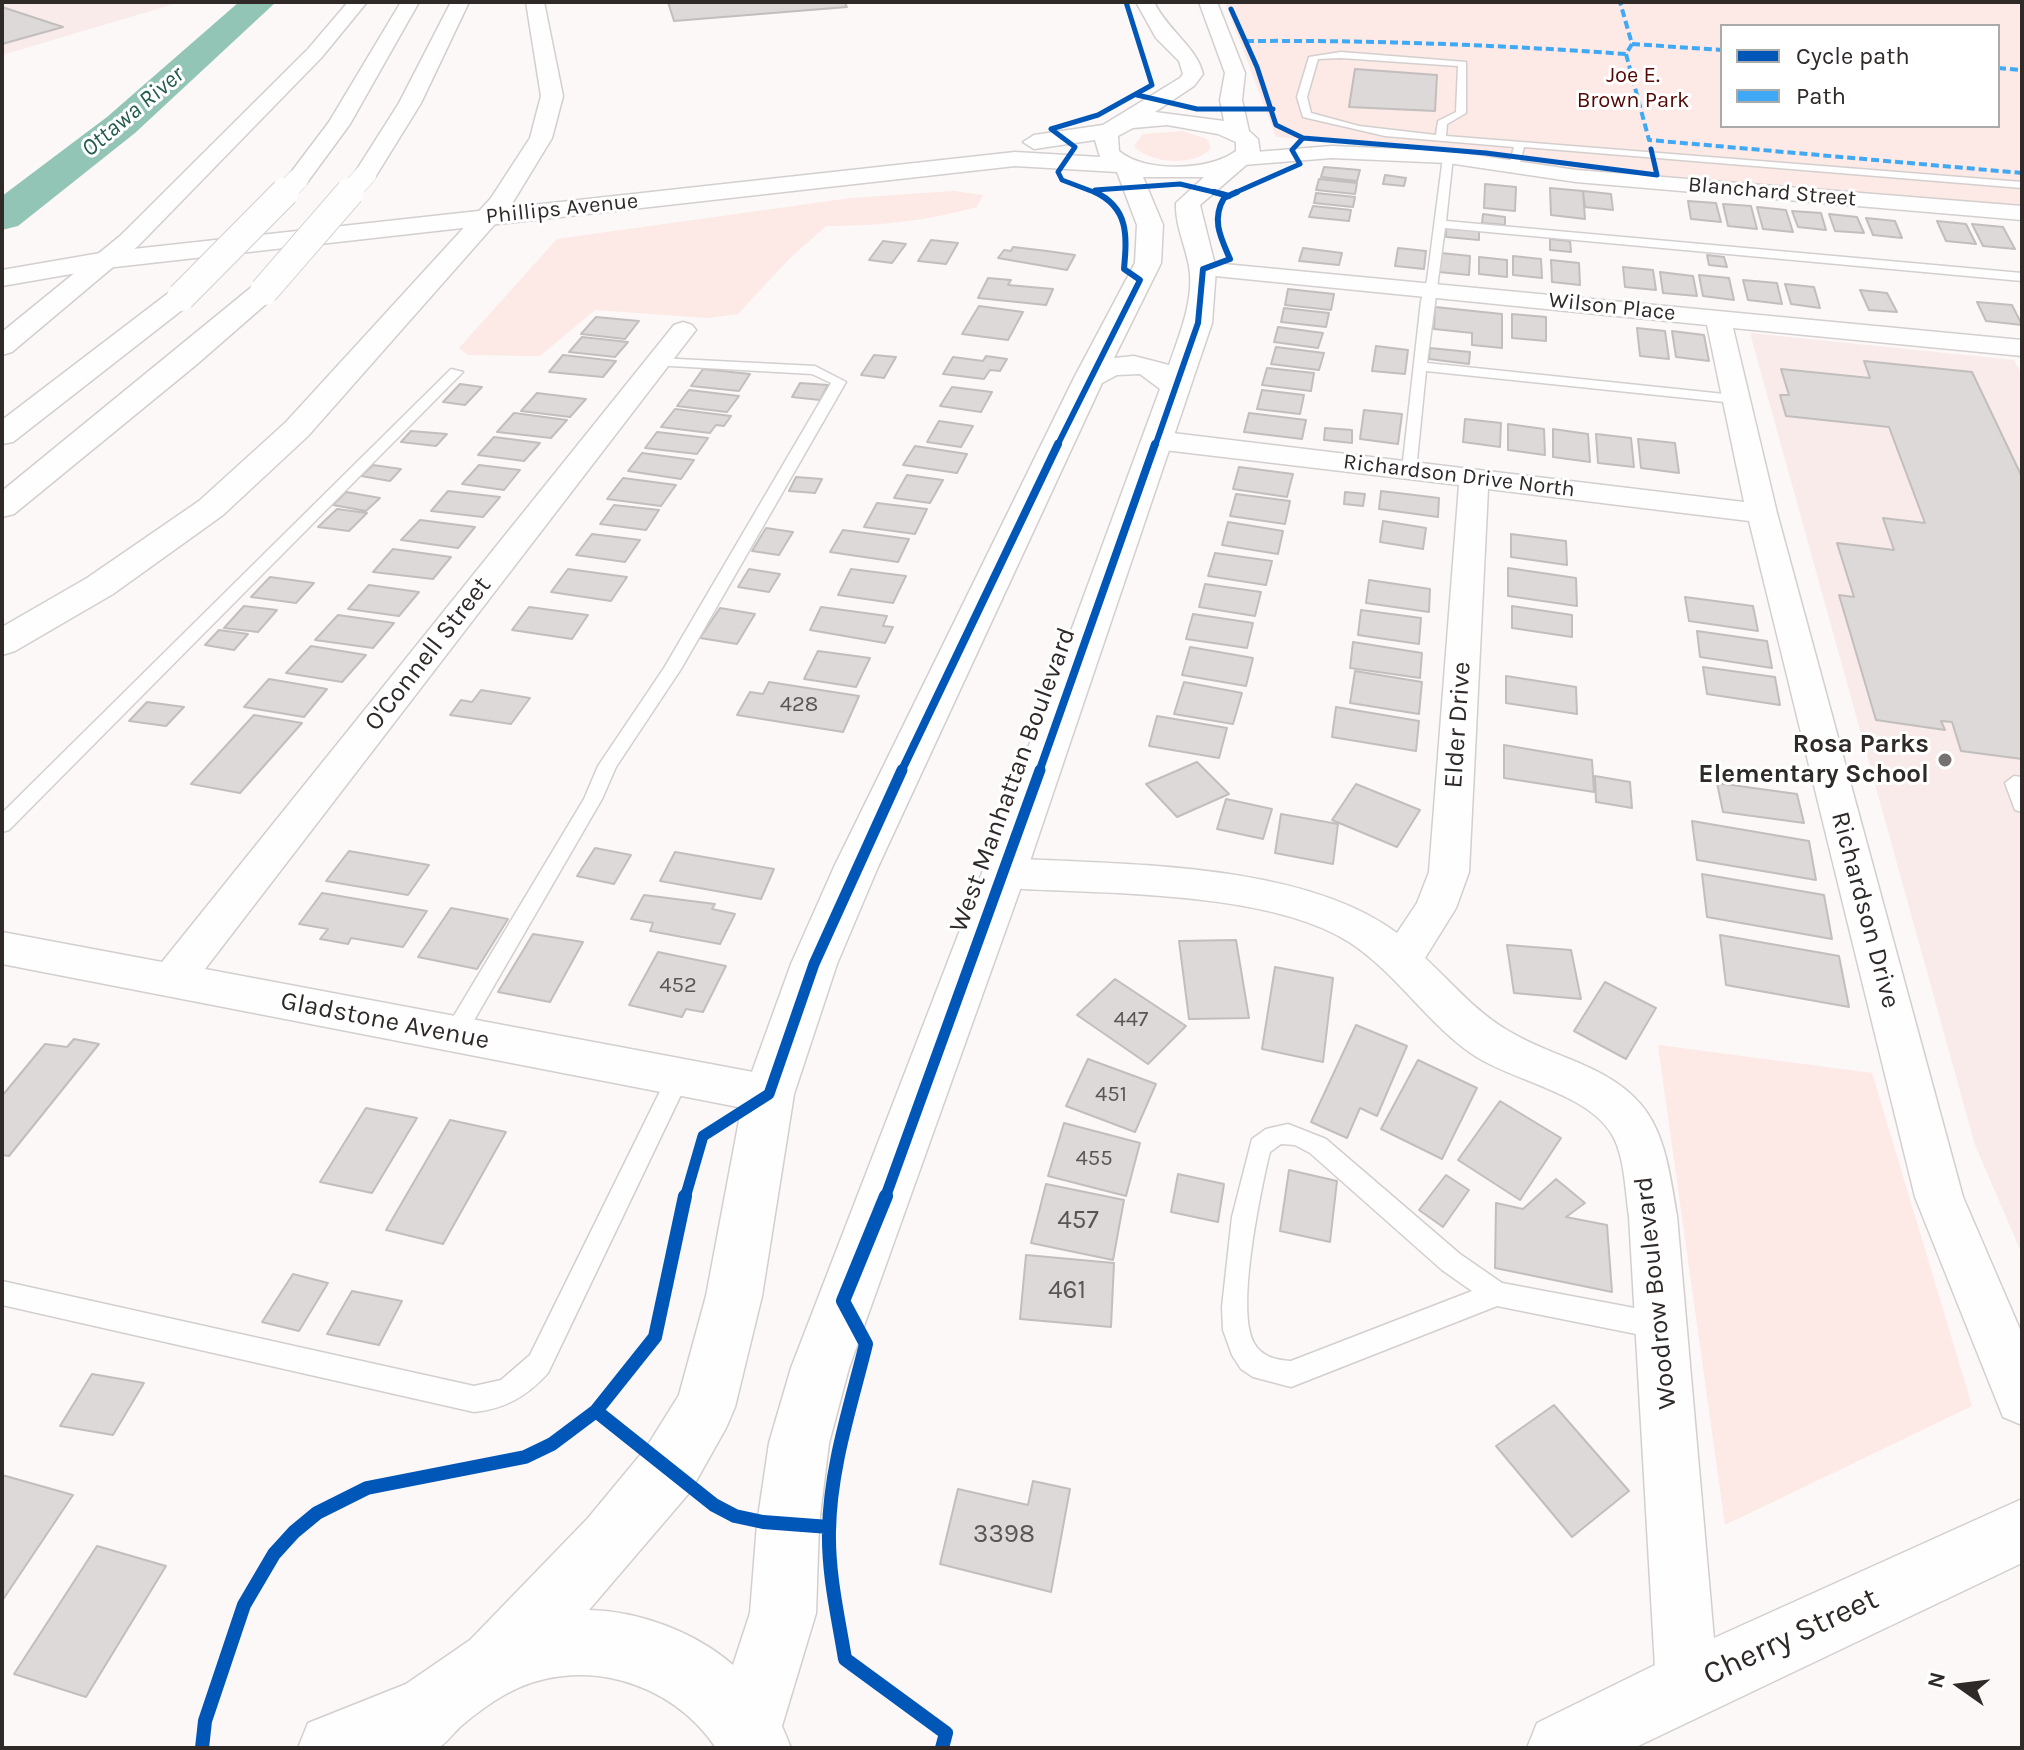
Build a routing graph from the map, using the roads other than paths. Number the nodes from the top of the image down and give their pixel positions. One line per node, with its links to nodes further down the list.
1 (358, 2): 20 (main road)
2 (410, 2): 36 (main road, bridge)
3 (460, 2): 40 (main road, bridge)
4 (535, 2): 17 (main road)
5 (1145, 2): 7 (main road)
6 (1201, 15): 7 (main road); 9 (main road)
7 (1153, 23): 8 (main road)
8 (1116, 127): 9 (main road); 14 (main road); 17 (main road)
9 (1241, 134): 12 (street); 13 (main road)
10 (1520, 144): 11 (lane); 15 (lane); 16 (lane)
11 (1444, 147): 11 (lane); 12 (street, Blanchard Street); 15 (street, Blanchard Street); 19 (lane)
12 (1332, 152): 13 (street)
13 (1238, 162): 14 (main road, Phillips Avenue); 22 (main road, West Manhattan Boulevard)
14 (1125, 165): 17 (main road, Phillips Avenue); 33 (main road)
15 (1514, 166): 18 (street, Blanchard Street)
16 (2022, 185)
17 (494, 210): 20 (main road, Phillips Avenue); 21 (main road, Phillips Avenue); 42 (main road)
18 (2022, 213)
19 (1438, 224): 24 (lane); 25 (lane)
20 (129, 241): 21 (main road); 23 (main road, Phillips Avenue)
21 (106, 260): 23 (main road, Phillips Avenue); 28 (main road)
22 (1203, 269): 25 (street, Wilson Place); 34 (main road, West Manhattan Boulevard)
23 (4, 271)
24 (2022, 277)
25 (1431, 289): 26 (street, Wilson Place); 31 (lane)
26 (1718, 318): 29 (street, Wilson Place); 35 (street, Richardson Drive)
27 (683, 330): 30 (street, O'Connell Street)
28 (2, 346)
29 (2022, 348)
30 (658, 362): 49 (street, O'Connell Street); 50 (lane)
31 (1420, 366): 35 (lane); 38 (lane)
32 (456, 372): 45 (lane)
33 (1089, 378): 34 (main road); 52 (main road)
34 (1173, 386): 37 (main road, West Manhattan Boulevard)
35 (1734, 399): 41 (street, Richardson Drive)
36 (2, 435)
37 (1156, 440): 38 (street, Richardson Drive North); 46 (main road, West Manhattan Boulevard)
38 (1409, 470): 39 (street, Richardson Drive North)
39 (1474, 478): 41 (street, Richardson Drive North); 48 (street, Elder Drive)
40 (2, 507)
41 (1762, 513): 56 (street, Richardson Drive)
42 (2, 643)
43 (2022, 784): 44 (lane)
44 (2022, 805)
45 (2, 825)
46 (1004, 873): 48 (street, Woodrow Boulevard); 61 (main road, West Manhattan Boulevard)
47 (2, 948): 49 (street, Gladstone Avenue)
48 (1401, 960): 55 (street, Woodrow Boulevard)
49 (173, 979): 50 (street, Gladstone Avenue)
50 (454, 1035): 51 (street, Gladstone Avenue)
51 (678, 1078): 52 (street, Gladstone Avenue); 53 (lane)
52 (769, 1094): 58 (main road)
53 (2, 1293)
54 (1497, 1294): 54 (lane); 55 (lane)
55 (1662, 1326): 59 (street, Woodrow Boulevard)
56 (2022, 1398)
57 (2022, 1530): 59 (main road, Cherry Street)
58 (494, 1664): 60 (main road); 61 (main road)
59 (1687, 1685): 63 (main road, Cherry Street)
60 (407, 1730): 62 (main road)
61 (751, 1739)
62 (333, 1748)
63 (1562, 1748)

